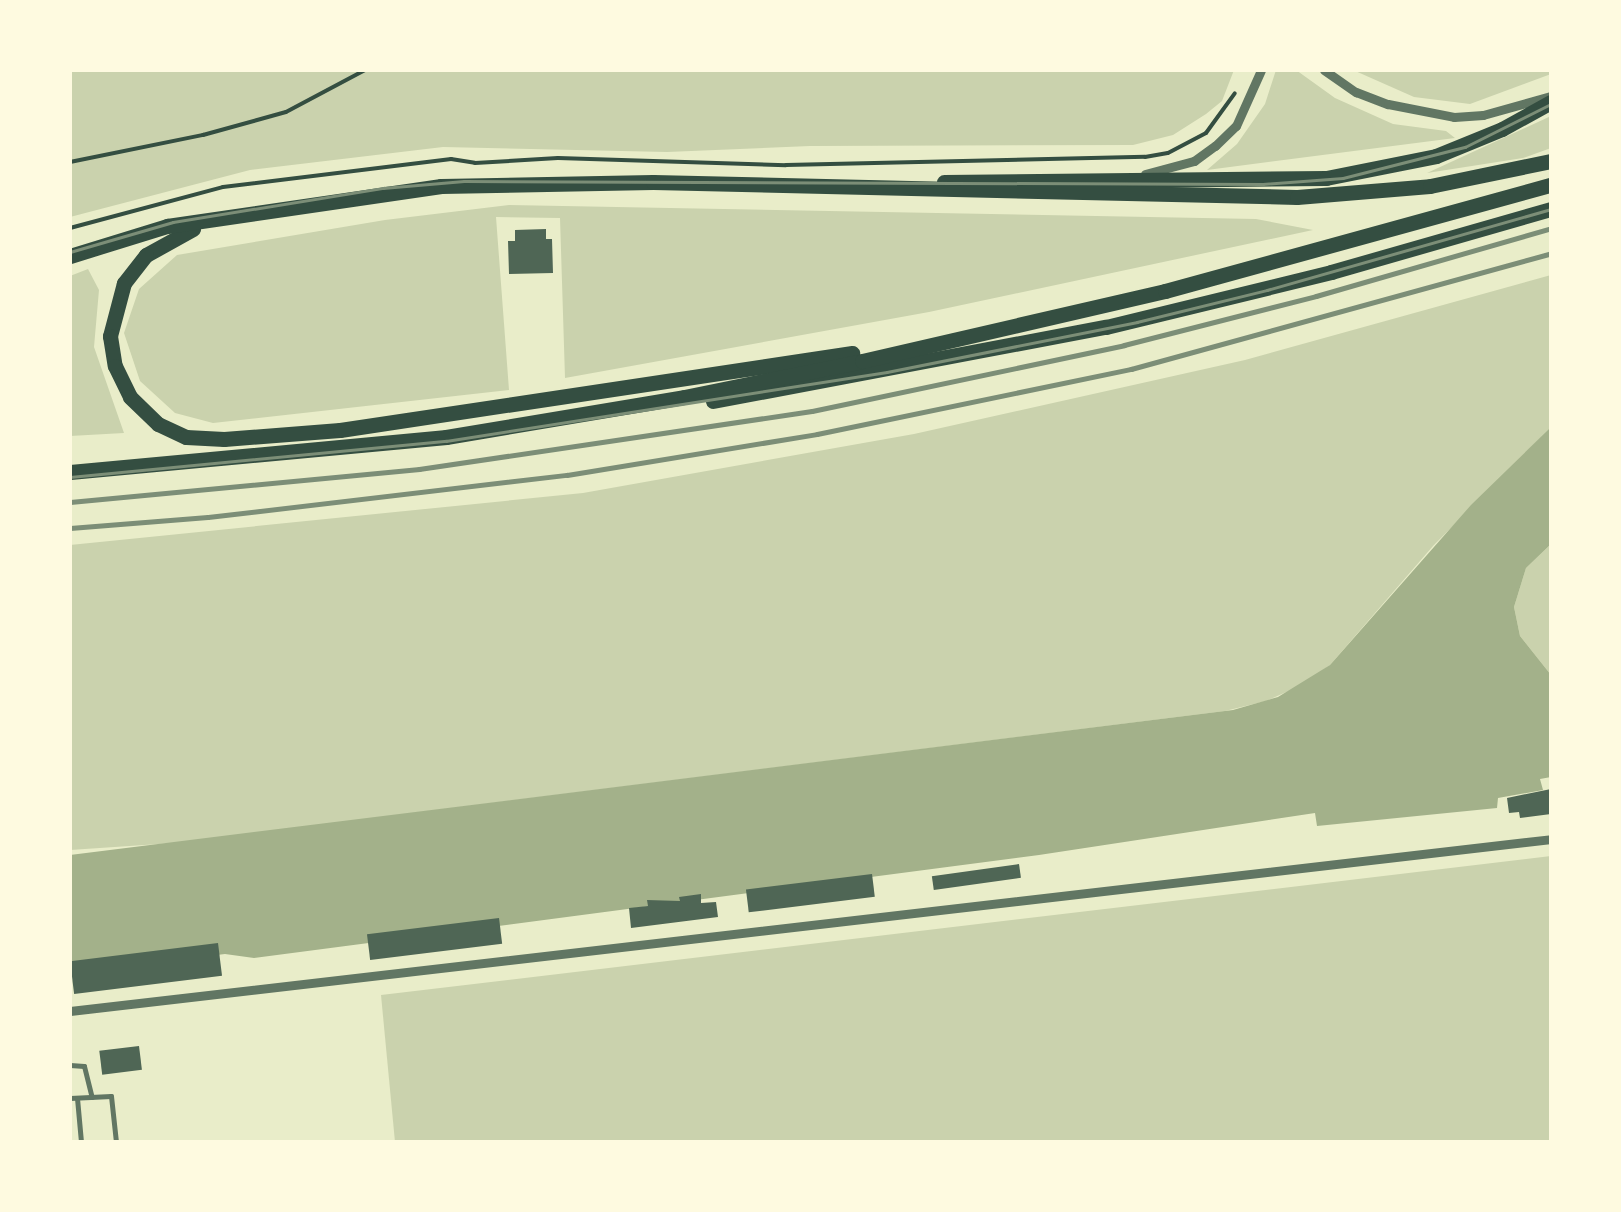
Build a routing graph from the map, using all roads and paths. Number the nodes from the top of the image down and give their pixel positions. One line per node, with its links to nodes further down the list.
1 (365, 70): 6 (path)
2 (1261, 70): 7 (street)
3 (1324, 70): 4 (street)
4 (1551, 99): 7 (highway)
5 (1551, 161): 9 (highway)
6 (70, 162)
7 (1124, 180): 9 (highway)
8 (1551, 185): 13 (highway)
9 (886, 186): 10 (highway)
10 (279, 207): 12 (highway); 13 (highway)
11 (1551, 208): 14 (highway)
12 (70, 256)
13 (1284, 260): 14 (highway)
14 (555, 421): 15 (highway)
15 (70, 472)
16 (1551, 839): 17 (street)
17 (70, 1011)
18 (70, 1065): 19 (lane)
19 (92, 1097): 20 (lane); 22 (lane)
20 (73, 1098): 21 (lane)
21 (82, 1142)
22 (116, 1142)

